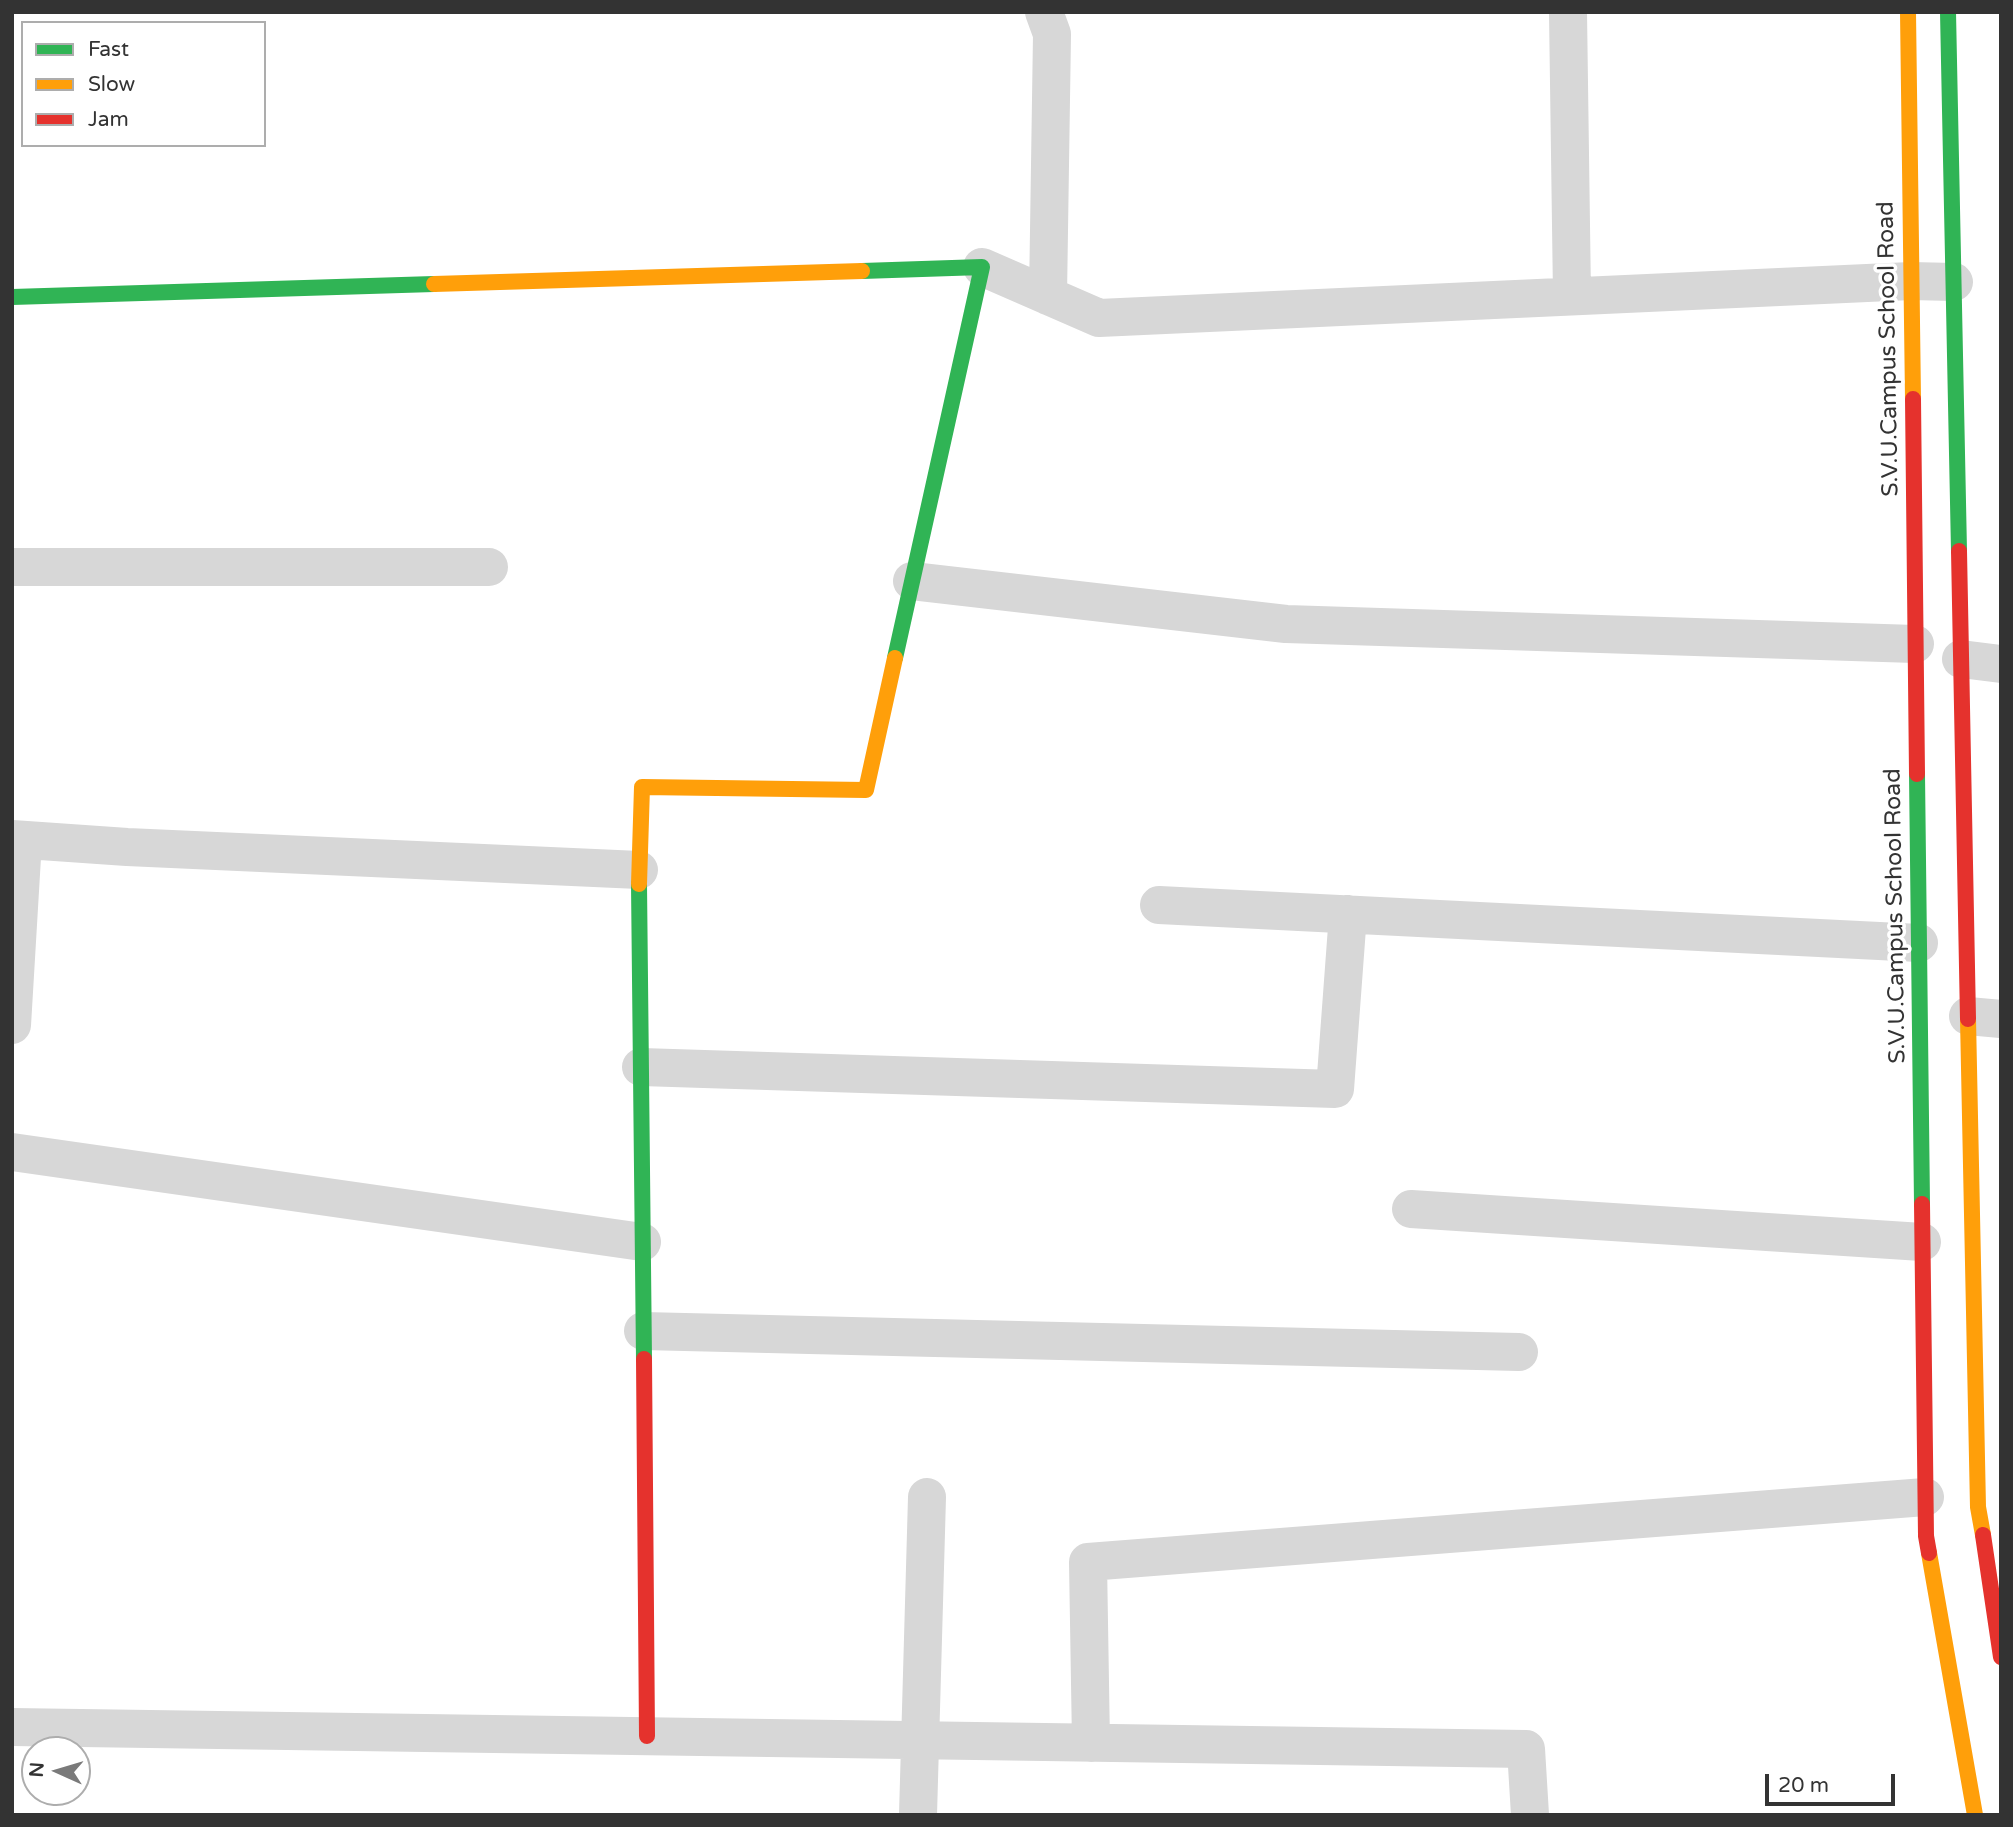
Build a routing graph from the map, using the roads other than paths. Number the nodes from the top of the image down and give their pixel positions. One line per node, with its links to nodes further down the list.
1 (1044, 12): 8 (street)
2 (1568, 12): 9 (street)
3 (1908, 12): 6 (street, S.V.U.Campus School Road)
4 (1948, 12): 7 (street)
5 (982, 267): 8 (street); 10 (street); 13 (street)
6 (1911, 281): 7 (street); 9 (street); 14 (street, S.V.U.Campus School Road)
7 (1954, 282): 15 (street)
8 (1048, 296): 9 (street)
9 (1572, 296)
10 (12, 298)
11 (12, 567): 12 (street)
12 (489, 567)
13 (912, 581): 14 (street); 18 (street)
14 (1916, 644): 21 (street, S.V.U.Campus School Road)
15 (1961, 659): 16 (street); 22 (street)
16 (2001, 664)
17 (17, 840): 18 (street); 23 (street)
18 (639, 870): 24 (street)
19 (1159, 905): 20 (street)
20 (1348, 914): 21 (street); 24 (street)
21 (1919, 943): 28 (street, S.V.U.Campus School Road)
22 (1984, 1018): 33 (street)
23 (12, 1025)
24 (641, 1068): 27 (street)
25 (12, 1152): 27 (street)
26 (1411, 1209): 28 (street)
27 (642, 1242): 29 (street)
28 (1922, 1242): 32 (street, S.V.U.Campus School Road)
29 (643, 1331): 30 (street); 36 (street)
30 (1519, 1352)
31 (928, 1497): 37 (street)
32 (1925, 1497): 38 (street); 41 (street, S.V.U.Campus School Road)
33 (1994, 1562): 34 (street)
34 (2001, 1657)
35 (12, 1727): 36 (street)
36 (648, 1736): 37 (street)
37 (921, 1740): 38 (street); 39 (street)
38 (1091, 1743): 40 (street)
39 (918, 1815)
40 (1531, 1815)
41 (1975, 1815)

